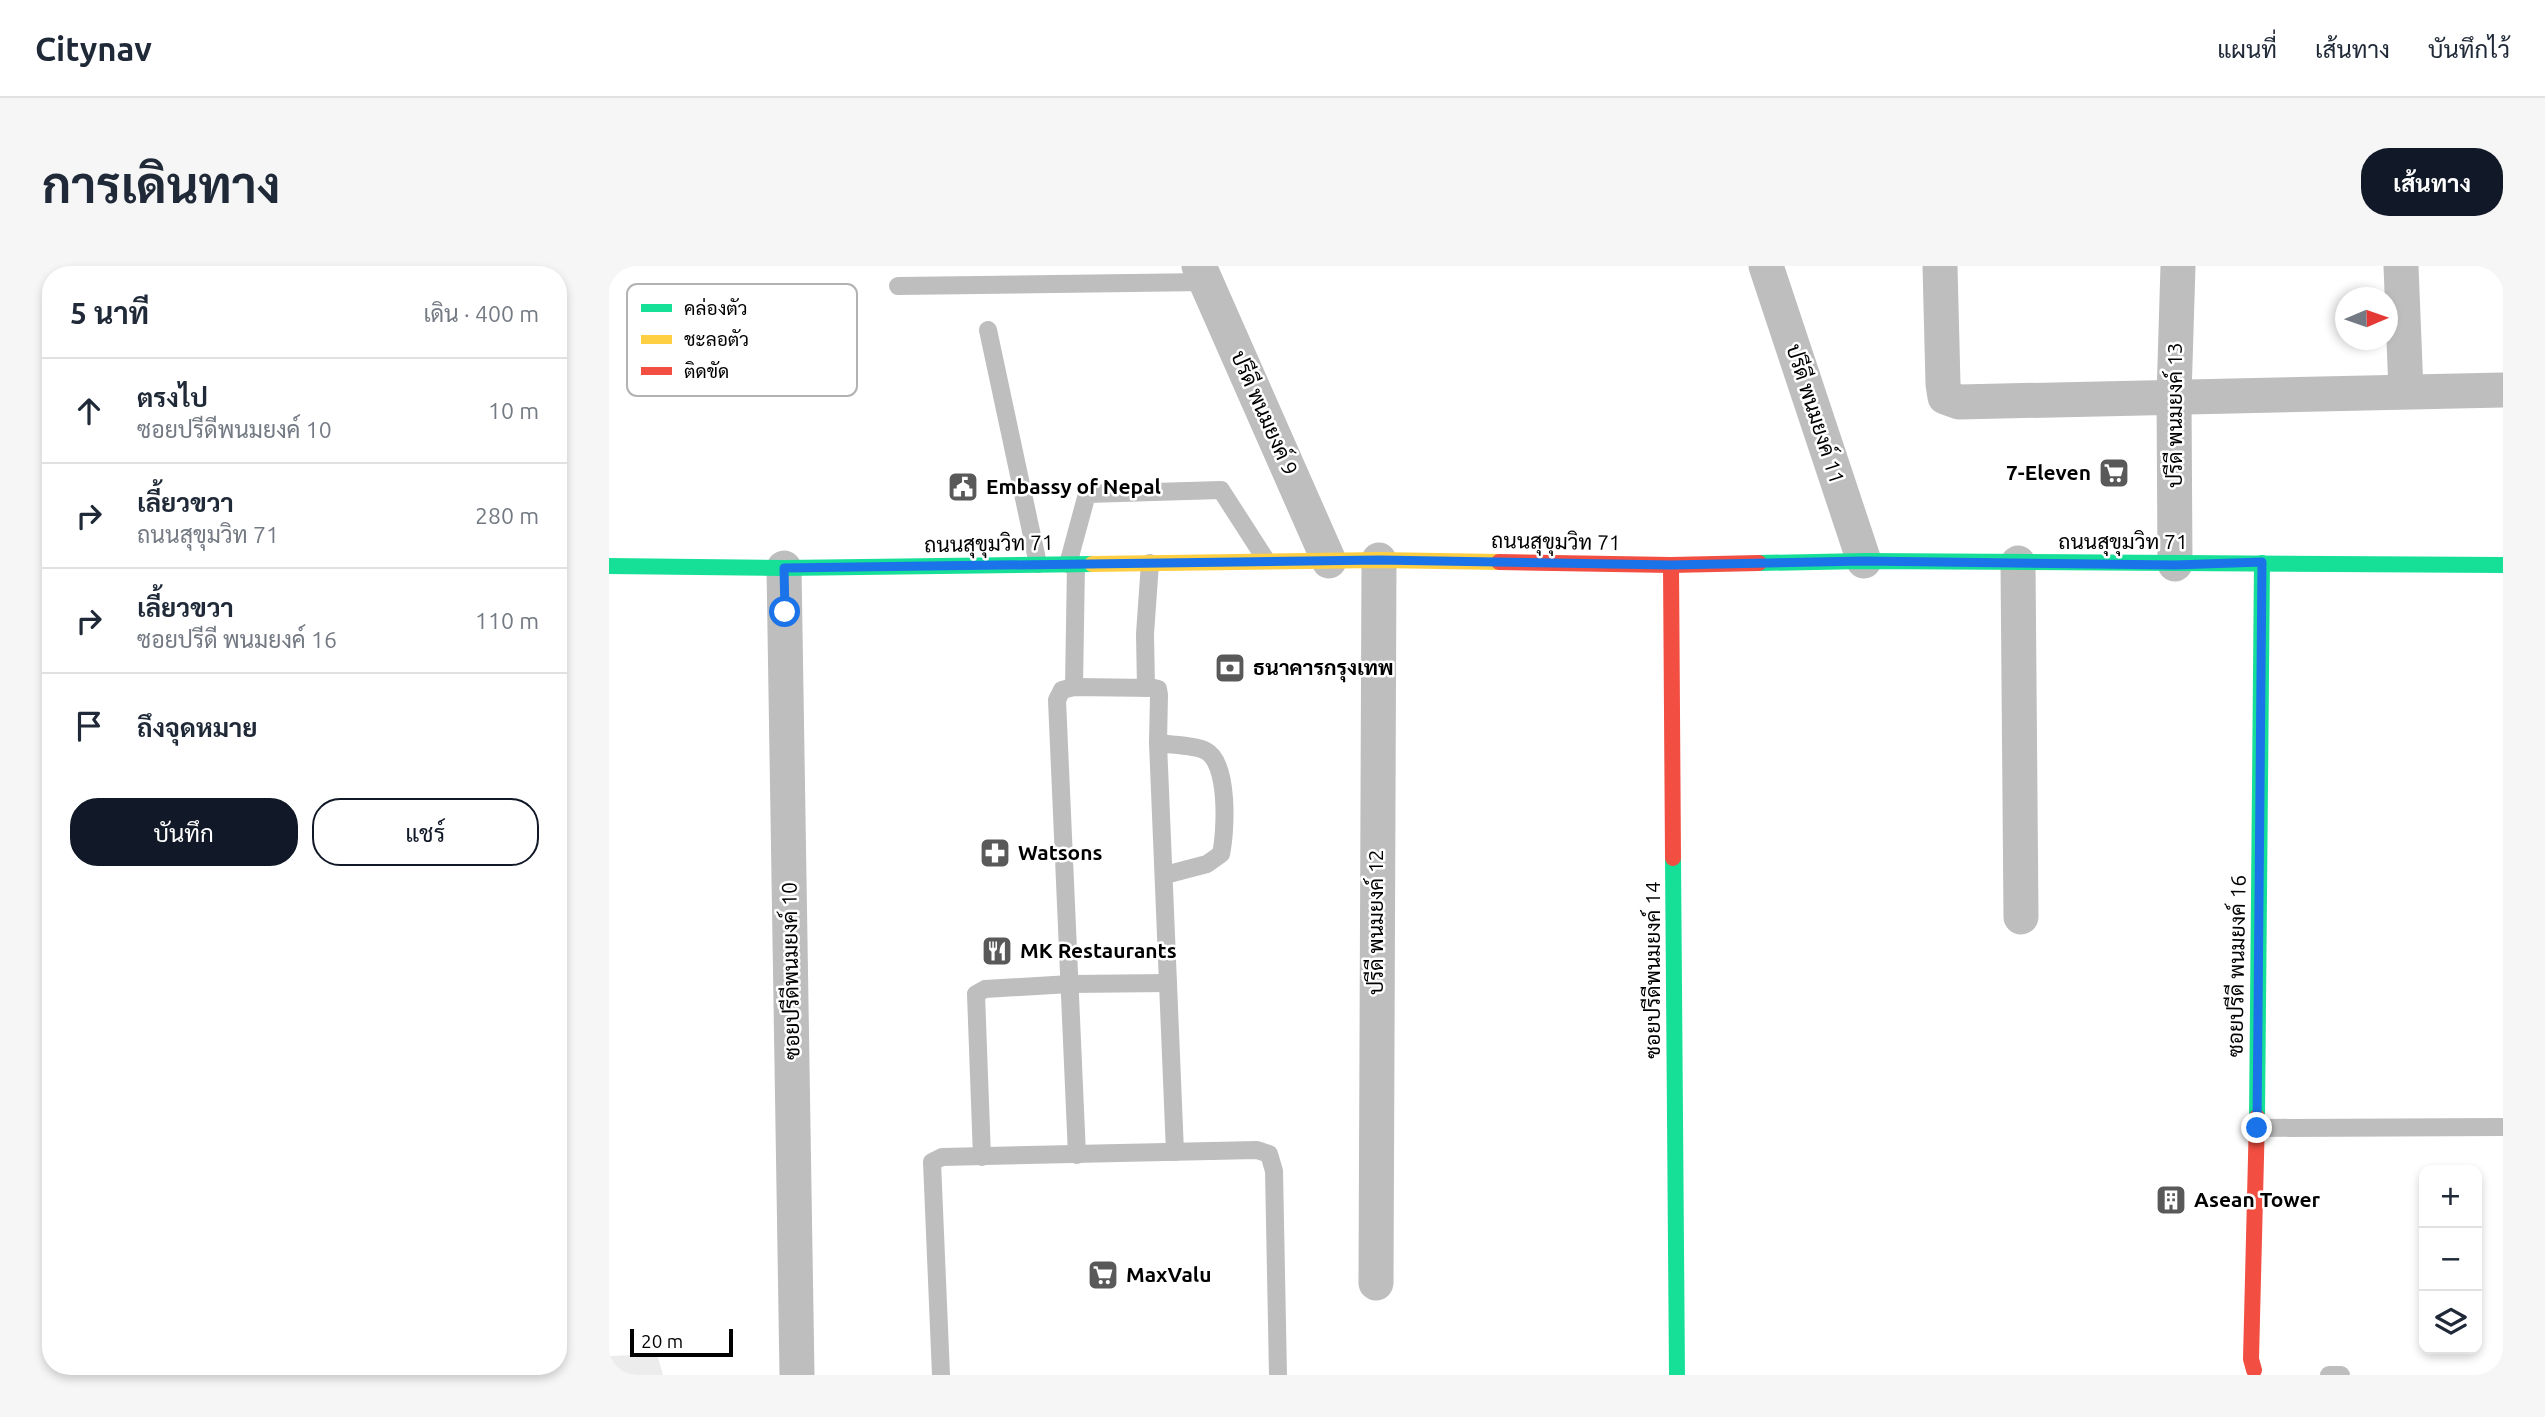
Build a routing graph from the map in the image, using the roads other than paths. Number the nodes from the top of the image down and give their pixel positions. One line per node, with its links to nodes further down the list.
1 (1766, 266): 14 (street, ปรีดี พนมยงค์ 11)
2 (1940, 266): 10 (street)
3 (2178, 266): 10 (street, ปรีดี พนมยงค์ 13)
4 (2401, 266): 9 (street)
5 (1203, 274): 6 (lane); 13 (street, ปรีดี พนมยงค์ 9)
6 (898, 286)
7 (988, 330): 18 (lane)
8 (2503, 390): 9 (street)
9 (2406, 391): 10 (street)
10 (2174, 396): 21 (street, ปรีดี พนมยงค์ 13)
11 (1379, 560): 13 (main road, ถนนสุขุมวิท 71); 20 (main road, ถนนสุขุมวิท 71); 37 (street, ปรีดี พนมยงค์ 12)
12 (1266, 561): 13 (main road, ถนนสุขุมวิท 71); 15 (main road, ถนนสุขุมวิท 71); 19 (lane)
13 (1329, 561)
14 (1864, 561): 17 (main road, ถนนสุขุมวิท 71); 20 (main road, ถนนสุขุมวิท 71)
15 (1150, 562): 19 (main road, ถนนสุขุมวิท 71); 26 (lane)
16 (2262, 562): 21 (main road, ถนนสุขุมวิท 71); 22 (main road, ถนนสุขุมวิท 71); 33 (main road, ซอยปรีดี พนมยงค์ 16)
17 (2018, 563): 21 (main road, ถนนสุขุมวิท 71); 29 (street)
18 (1038, 564): 19 (main road, ถนนสุขุมวิท 71); 24 (main road, ถนนสุขุมวิท 71)
19 (1072, 564): 25 (lane)
20 (1671, 565): 42 (main road, ซอยปรีดีพนมยงค์ 14)
21 (2175, 565)
22 (2503, 565)
23 (609, 566): 24 (main road, ถนนสุขุมวิท 71)
24 (784, 568): 39 (street, ซอยปรีดีพนมยงค์ 10)
25 (1074, 687): 26 (lane); 31 (lane)
26 (1146, 688): 27 (lane)
27 (1158, 743): 28 (lane); 28 (lane)
28 (1165, 875): 30 (lane)
29 (2021, 917)
30 (1168, 983): 31 (lane); 34 (lane)
31 (1070, 984): 35 (lane); 36 (lane)
32 (2503, 1127): 33 (lane)
33 (2257, 1128): 38 (main road, ซอยปรีดี พนมยงค์ 16)
34 (1175, 1152): 35 (lane); 41 (lane)
35 (1077, 1155): 36 (lane)
36 (982, 1157): 40 (lane)
37 (1376, 1283)
38 (2259, 1372)
39 (797, 1375)
40 (941, 1375)
41 (1278, 1375)
42 (1677, 1375)
43 (2329, 1375): 44 (lane)
44 (2341, 1375)

